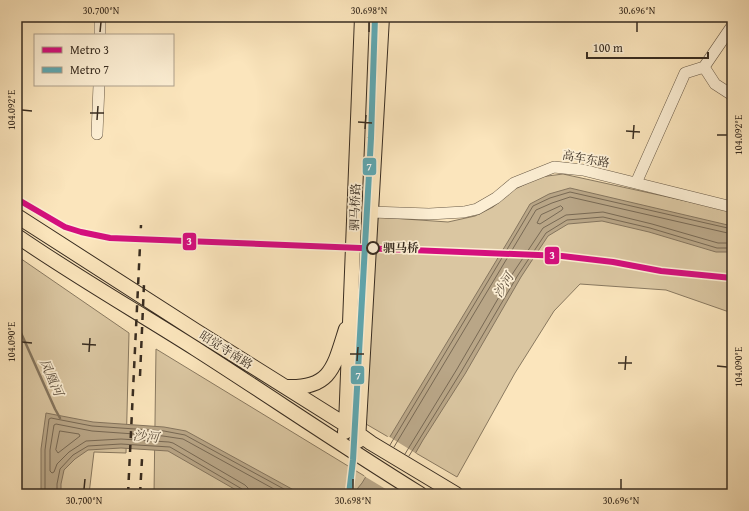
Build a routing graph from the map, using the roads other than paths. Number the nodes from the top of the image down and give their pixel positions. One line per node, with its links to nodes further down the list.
1 (100, 17): 5 (street)
2 (362, 17): 15 (main road, 驷马桥路)
3 (382, 17): 12 (main road, 驷马桥路)
4 (732, 26): 6 (street)
5 (100, 34)
6 (704, 67): 8 (street); 10 (street)
7 (99, 86): 9 (street)
8 (732, 95)
9 (97, 134)
10 (636, 183): 11 (street, 高车东路); 12 (street, 高车东路)
11 (732, 207)
12 (372, 212): 18 (main road, 驷马桥路)
13 (17, 216): 16 (main road, 昭觉寺南路)
14 (17, 236): 19 (main road, 昭觉寺南路)
15 (352, 310): 16 (main road); 17 (main road, 驷马桥路)
16 (286, 387): 17 (main road, 昭觉寺南路)
17 (346, 425): 18 (main road, 昭觉寺南路); 19 (main road, 驷马桥路)
18 (359, 434): 20 (main road, 驷马桥路); 22 (main road, 昭觉寺南路)
19 (342, 444): 20 (main road, 昭觉寺南路)
20 (361, 457): 21 (main road, 昭觉寺南路)
21 (420, 494)
22 (456, 494)

